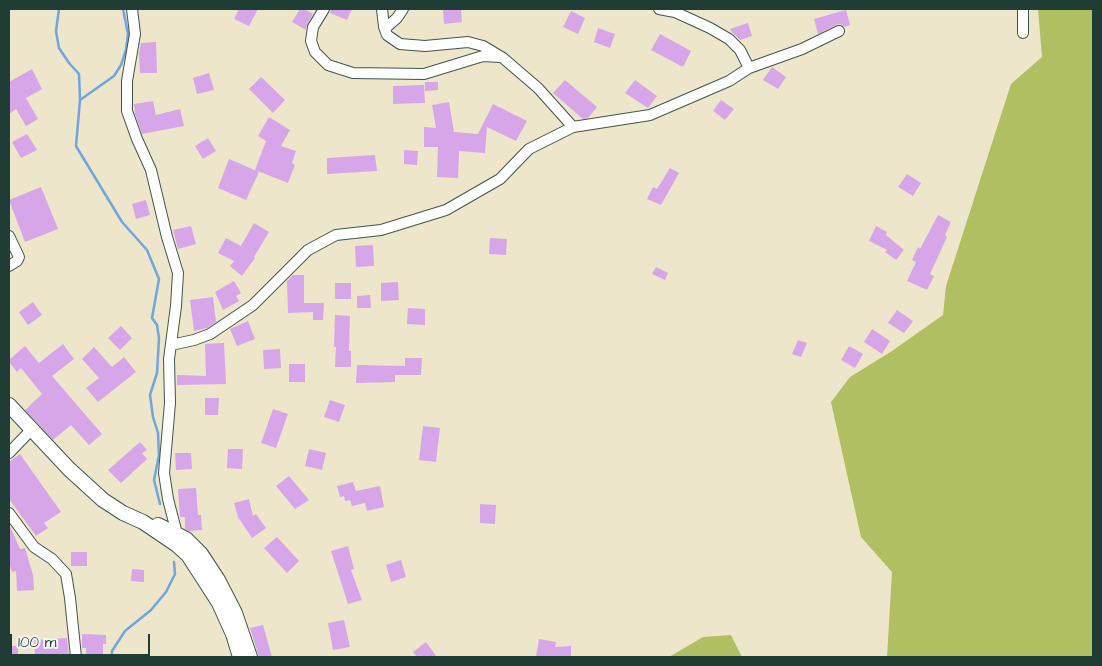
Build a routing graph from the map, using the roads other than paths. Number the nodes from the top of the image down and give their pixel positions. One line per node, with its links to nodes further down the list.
1 (132, 9): 15 (street)
2 (324, 9): 10 (street)
3 (382, 9): 7 (street)
4 (403, 9): 7 (street)
5 (659, 9): 11 (street)
6 (1023, 9): 9 (street)
7 (384, 26): 10 (street)
8 (839, 31): 11 (street)
9 (1023, 33)
10 (503, 58): 12 (street)
11 (750, 68): 12 (street)
12 (573, 127): 15 (street)
13 (9, 236): 14 (street)
14 (9, 266)
15 (171, 345): 21 (street)
16 (9, 405): 17 (street)
17 (31, 430): 18 (street); 20 (street)
18 (9, 453)
19 (9, 513): 22 (street)
20 (143, 522): 21 (street); 23 (street)
21 (178, 534): 24 (street)
22 (76, 657)
23 (240, 657)
24 (250, 657)

